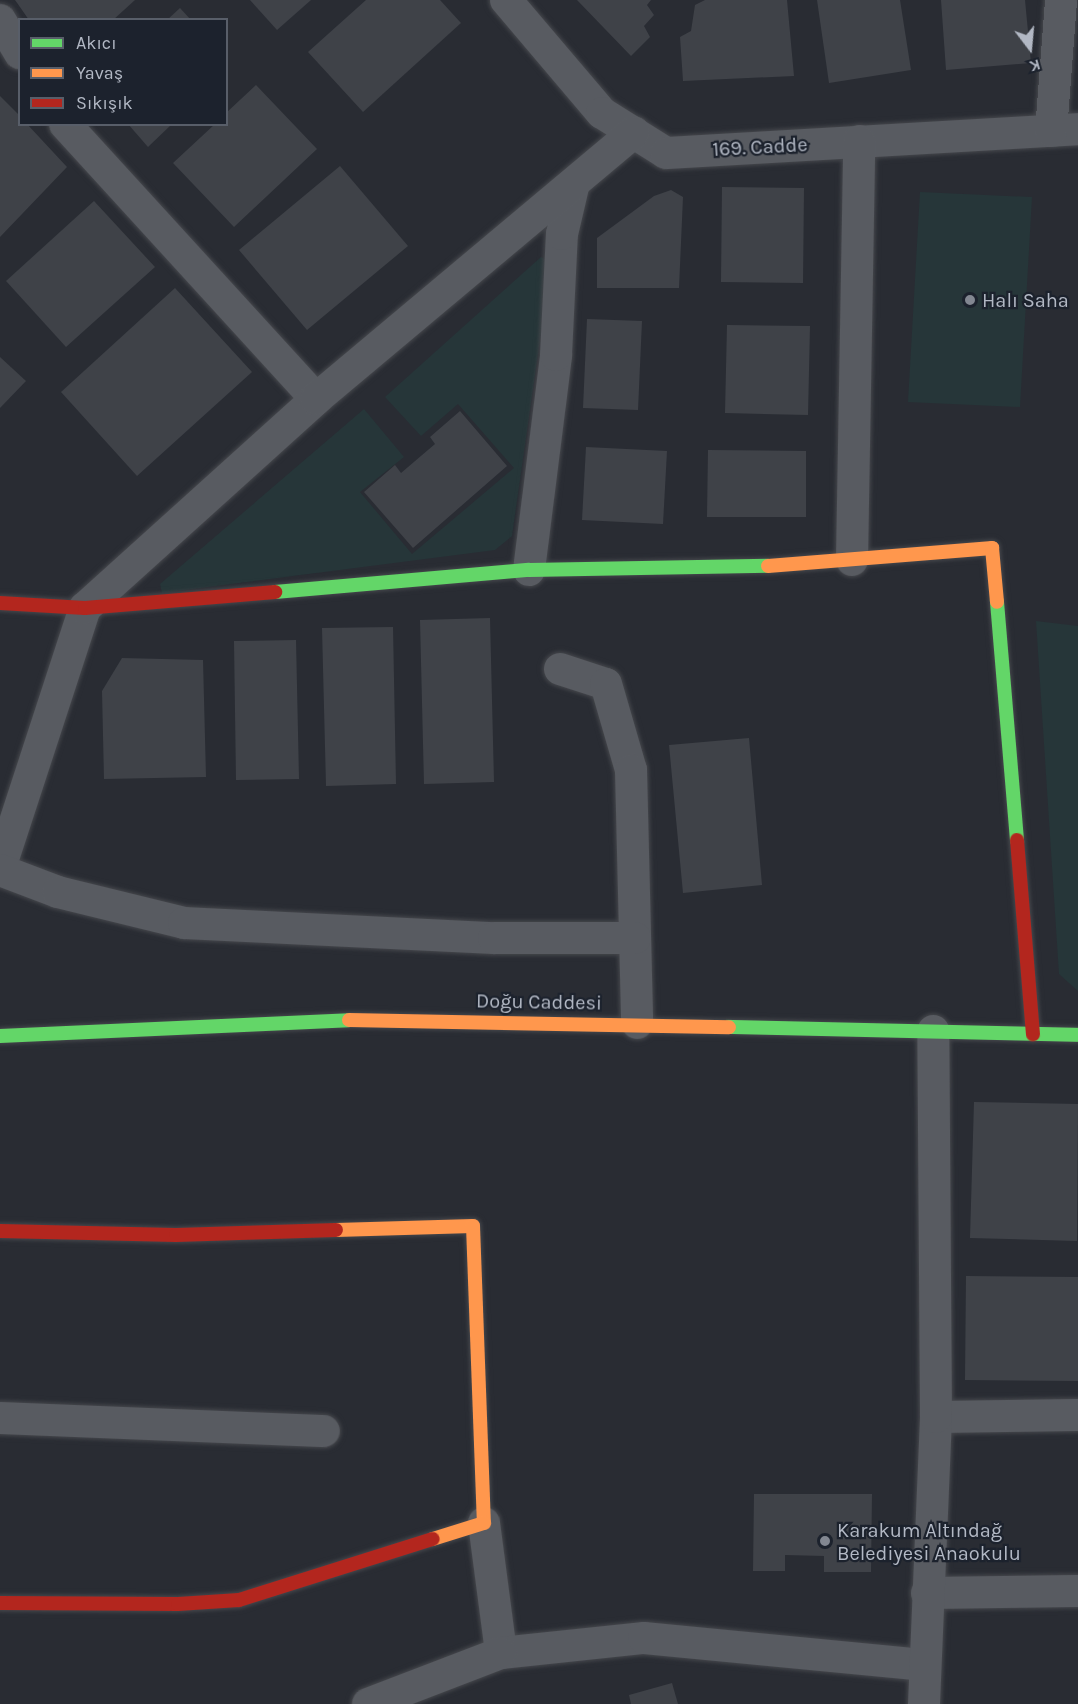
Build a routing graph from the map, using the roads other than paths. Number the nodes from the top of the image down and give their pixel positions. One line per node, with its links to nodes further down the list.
1 (506, 0): 7 (street, 169. Cadde)
2 (1060, 0): 6 (street)
3 (0, 20): 4 (street)
4 (18, 50)
5 (67, 126): 10 (street)
6 (1064, 130): 8 (street, 169. Cadde)
7 (634, 132): 8 (street, 169. Cadde); 9 (street)
8 (859, 141): 11 (street)
9 (574, 183): 10 (street); 12 (street)
10 (316, 399): 14 (street)
11 (852, 560): 12 (street); 20 (street)
12 (529, 570): 14 (street)
13 (0, 603): 14 (street)
14 (85, 608): 16 (street)
15 (560, 669): 17 (street)
16 (0, 869): 17 (street)
17 (635, 938): 18 (street)
18 (637, 1023): 19 (street, Doğu Caddesi); 22 (street, Doğu Caddesi)
19 (933, 1031): 20 (street, Doğu Caddesi); 26 (street)
20 (1033, 1034): 21 (street, Doğu Caddesi)
21 (1078, 1035)
22 (0, 1036)
23 (0, 1231): 28 (street)
24 (1078, 1415): 26 (street)
25 (0, 1418): 27 (street)
26 (936, 1418): 30 (street)
27 (324, 1431)
28 (484, 1522): 31 (street); 32 (street)
29 (1078, 1591): 30 (street)
30 (927, 1593): 33 (street)
31 (0, 1603)
32 (501, 1653): 33 (street); 34 (street)
33 (923, 1665): 35 (street)
34 (368, 1704)
35 (924, 1704)

